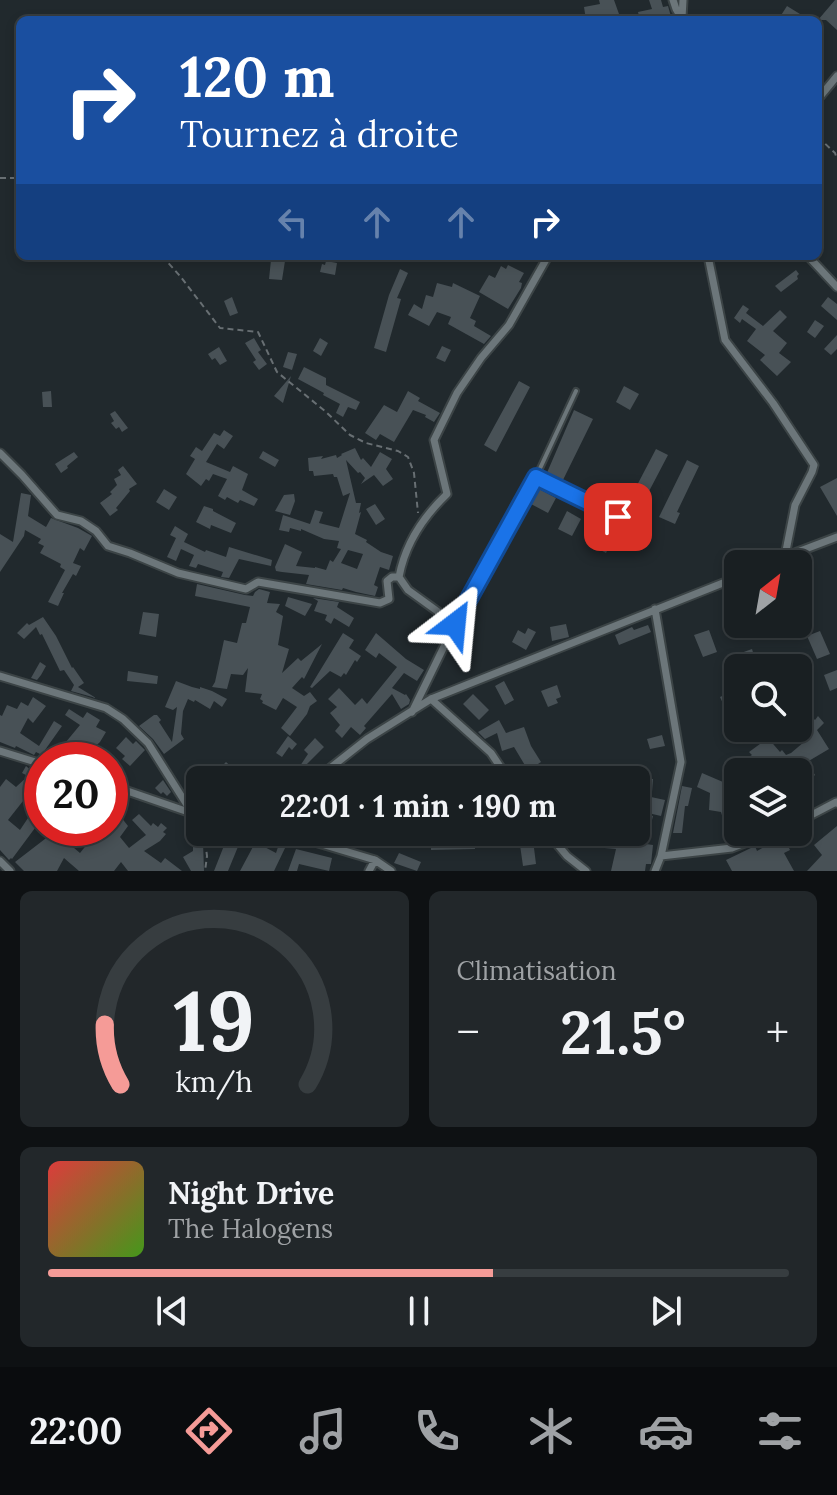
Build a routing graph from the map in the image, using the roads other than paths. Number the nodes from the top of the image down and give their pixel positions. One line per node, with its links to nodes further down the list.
1 (837, 76): 2 (street)
2 (822, 94)
3 (546, 260): 14 (street)
4 (709, 260): 12 (street)
5 (812, 260): 6 (street)
6 (837, 287)
7 (576, 391): 9 (lane)
8 (0, 453): 14 (street)
9 (536, 477): 10 (lane); 17 (lane)
10 (646, 530)
11 (837, 537): 13 (street)
12 (786, 550)
13 (801, 550)
14 (399, 577): 17 (street)
15 (724, 582): 16 (street)
16 (655, 609): 19 (street); 33 (street)
17 (455, 624): 20 (street)
18 (0, 676): 26 (street)
19 (431, 699): 20 (street); 24 (street)
20 (412, 712): 23 (street)
21 (0, 751): 22 (street)
22 (24, 758)
23 (333, 766)
24 (500, 766)
25 (128, 791): 28 (street)
26 (186, 800)
27 (837, 803): 29 (street)
28 (186, 812)
29 (812, 815)
30 (328, 846): 34 (street)
31 (559, 846): 39 (street)
32 (737, 846): 33 (street)
33 (661, 856): 40 (street)
34 (375, 860): 37 (street); 38 (street)
35 (0, 861): 36 (street)
36 (10, 871)
37 (369, 871)
38 (391, 871)
39 (586, 871)
40 (655, 871)

